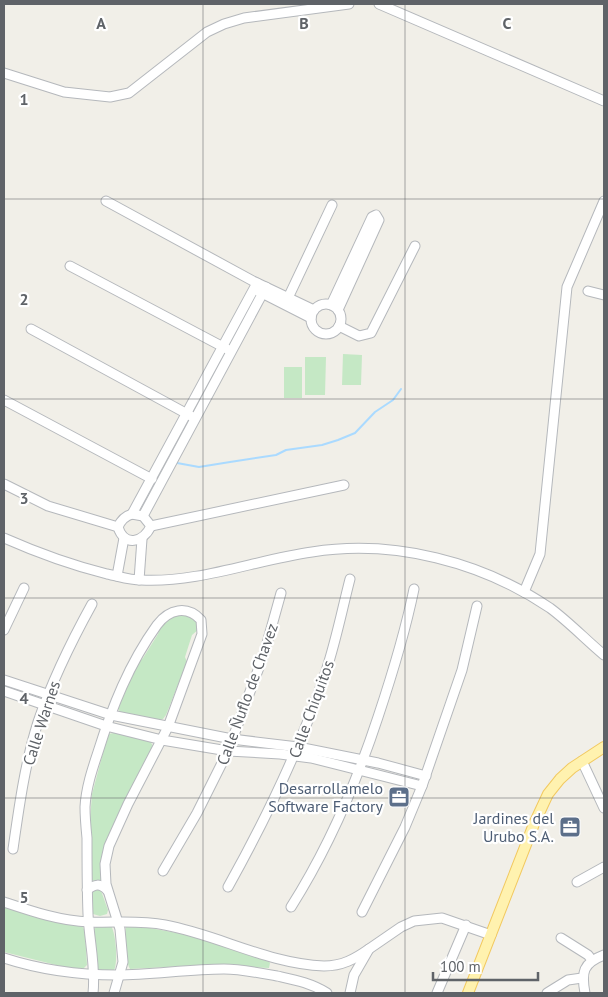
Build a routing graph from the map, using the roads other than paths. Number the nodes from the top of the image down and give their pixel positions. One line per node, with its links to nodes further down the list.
1 (349, 4): 3 (street)
2 (379, 4): 4 (street)
3 (4, 73)
4 (604, 100)
5 (106, 201): 10 (street)
6 (604, 201): 39 (street)
7 (332, 204): 14 (street)
8 (415, 246): 17 (street)
9 (70, 266): 19 (street)
10 (255, 284): 11 (street); 19 (street)
11 (264, 290): 14 (street); 16 (street); 20 (street)
12 (588, 292): 13 (street)
13 (604, 296)
14 (288, 298): 16 (street)
15 (334, 307): 15 (street); 16 (street); 17 (street)
16 (313, 314): 17 (street)
17 (339, 326)
18 (31, 329): 22 (street)
19 (223, 347): 20 (street); 22 (street)
20 (232, 352): 23 (street)
21 (4, 400): 24 (street)
22 (187, 413): 23 (street); 24 (street)
23 (196, 418): 28 (street)
24 (152, 479): 27 (street)
25 (4, 484): 30 (street)
26 (344, 485): 29 (street)
27 (132, 514): 28 (street); 30 (street)
28 (143, 516): 29 (street)
29 (151, 526): 33 (street)
30 (118, 527): 32 (street)
31 (4, 538): 34 (street)
32 (124, 538): 33 (street); 34 (street)
33 (142, 539): 36 (street)
34 (118, 576): 36 (street)
35 (350, 579): 54 (street, Calle Chiquitos)
36 (139, 580): 39 (street)
37 (24, 588): 43 (street)
38 (414, 589): 58 (street)
39 (524, 592): 44 (street)
40 (281, 593): 52 (street, Calle Ñuflo de Chavez)
41 (92, 604): 47 (street, Calle Warnes)
42 (477, 606): 61 (street)
43 (4, 630)
44 (604, 656)
45 (4, 680): 47 (street)
46 (4, 692): 48 (street)
47 (48, 695): 48 (street, Calle Warnes); 49 (street)
48 (45, 705): 50 (street); 64 (street, Calle Warnes)
49 (111, 715): 50 (street); 51 (street); 51 (street)
50 (106, 726): 53 (street); 69 (street)
51 (168, 727): 52 (street); 53 (street)
52 (232, 739): 54 (street); 56 (street, Calle Ñuflo de Chavez)
53 (162, 740): 56 (street); 70 (street)
54 (298, 746): 57 (street, Calle Chiquitos); 58 (street)
55 (604, 747): 59 (main road)
56 (228, 752): 57 (street); 66 (street, Calle Ñuflo de Chavez)
57 (295, 756): 60 (street); 68 (street, Calle Chiquitos)
58 (364, 761): 60 (street); 61 (street)
59 (582, 761): 63 (street); 77 (main road)
60 (360, 770): 62 (street); 72 (street)
61 (426, 776): 62 (street)
62 (422, 786): 73 (street)
63 (604, 808)
64 (13, 850)
65 (604, 867): 67 (street)
66 (163, 871)
67 (577, 882)
68 (228, 886)
69 (87, 890): 70 (street); 75 (street)
70 (107, 890): 74 (street)
71 (4, 902): 75 (street)
72 (291, 907)
73 (362, 912)
74 (117, 921): 75 (street); 82 (street); 86 (street)
75 (88, 922): 85 (street)
76 (466, 926): 77 (street); 79 (street); 93 (street)
77 (491, 934): 94 (main road)
78 (561, 938): 83 (street)
79 (369, 949): 82 (street); 92 (street)
80 (604, 956): 83 (street)
81 (4, 958): 85 (street)
82 (277, 959): 84 (street); 87 (street)
83 (592, 960): 88 (street)
84 (265, 974): 86 (street); 87 (street)
85 (94, 975): 86 (street); 89 (street)
86 (119, 975): 90 (street)
87 (280, 977): 91 (street)
88 (582, 978): 95 (street); 96 (street)
89 (93, 993)
90 (114, 993)
91 (327, 993)
92 (350, 993)
93 (437, 993)
94 (468, 993)
95 (547, 993)
96 (585, 993)

